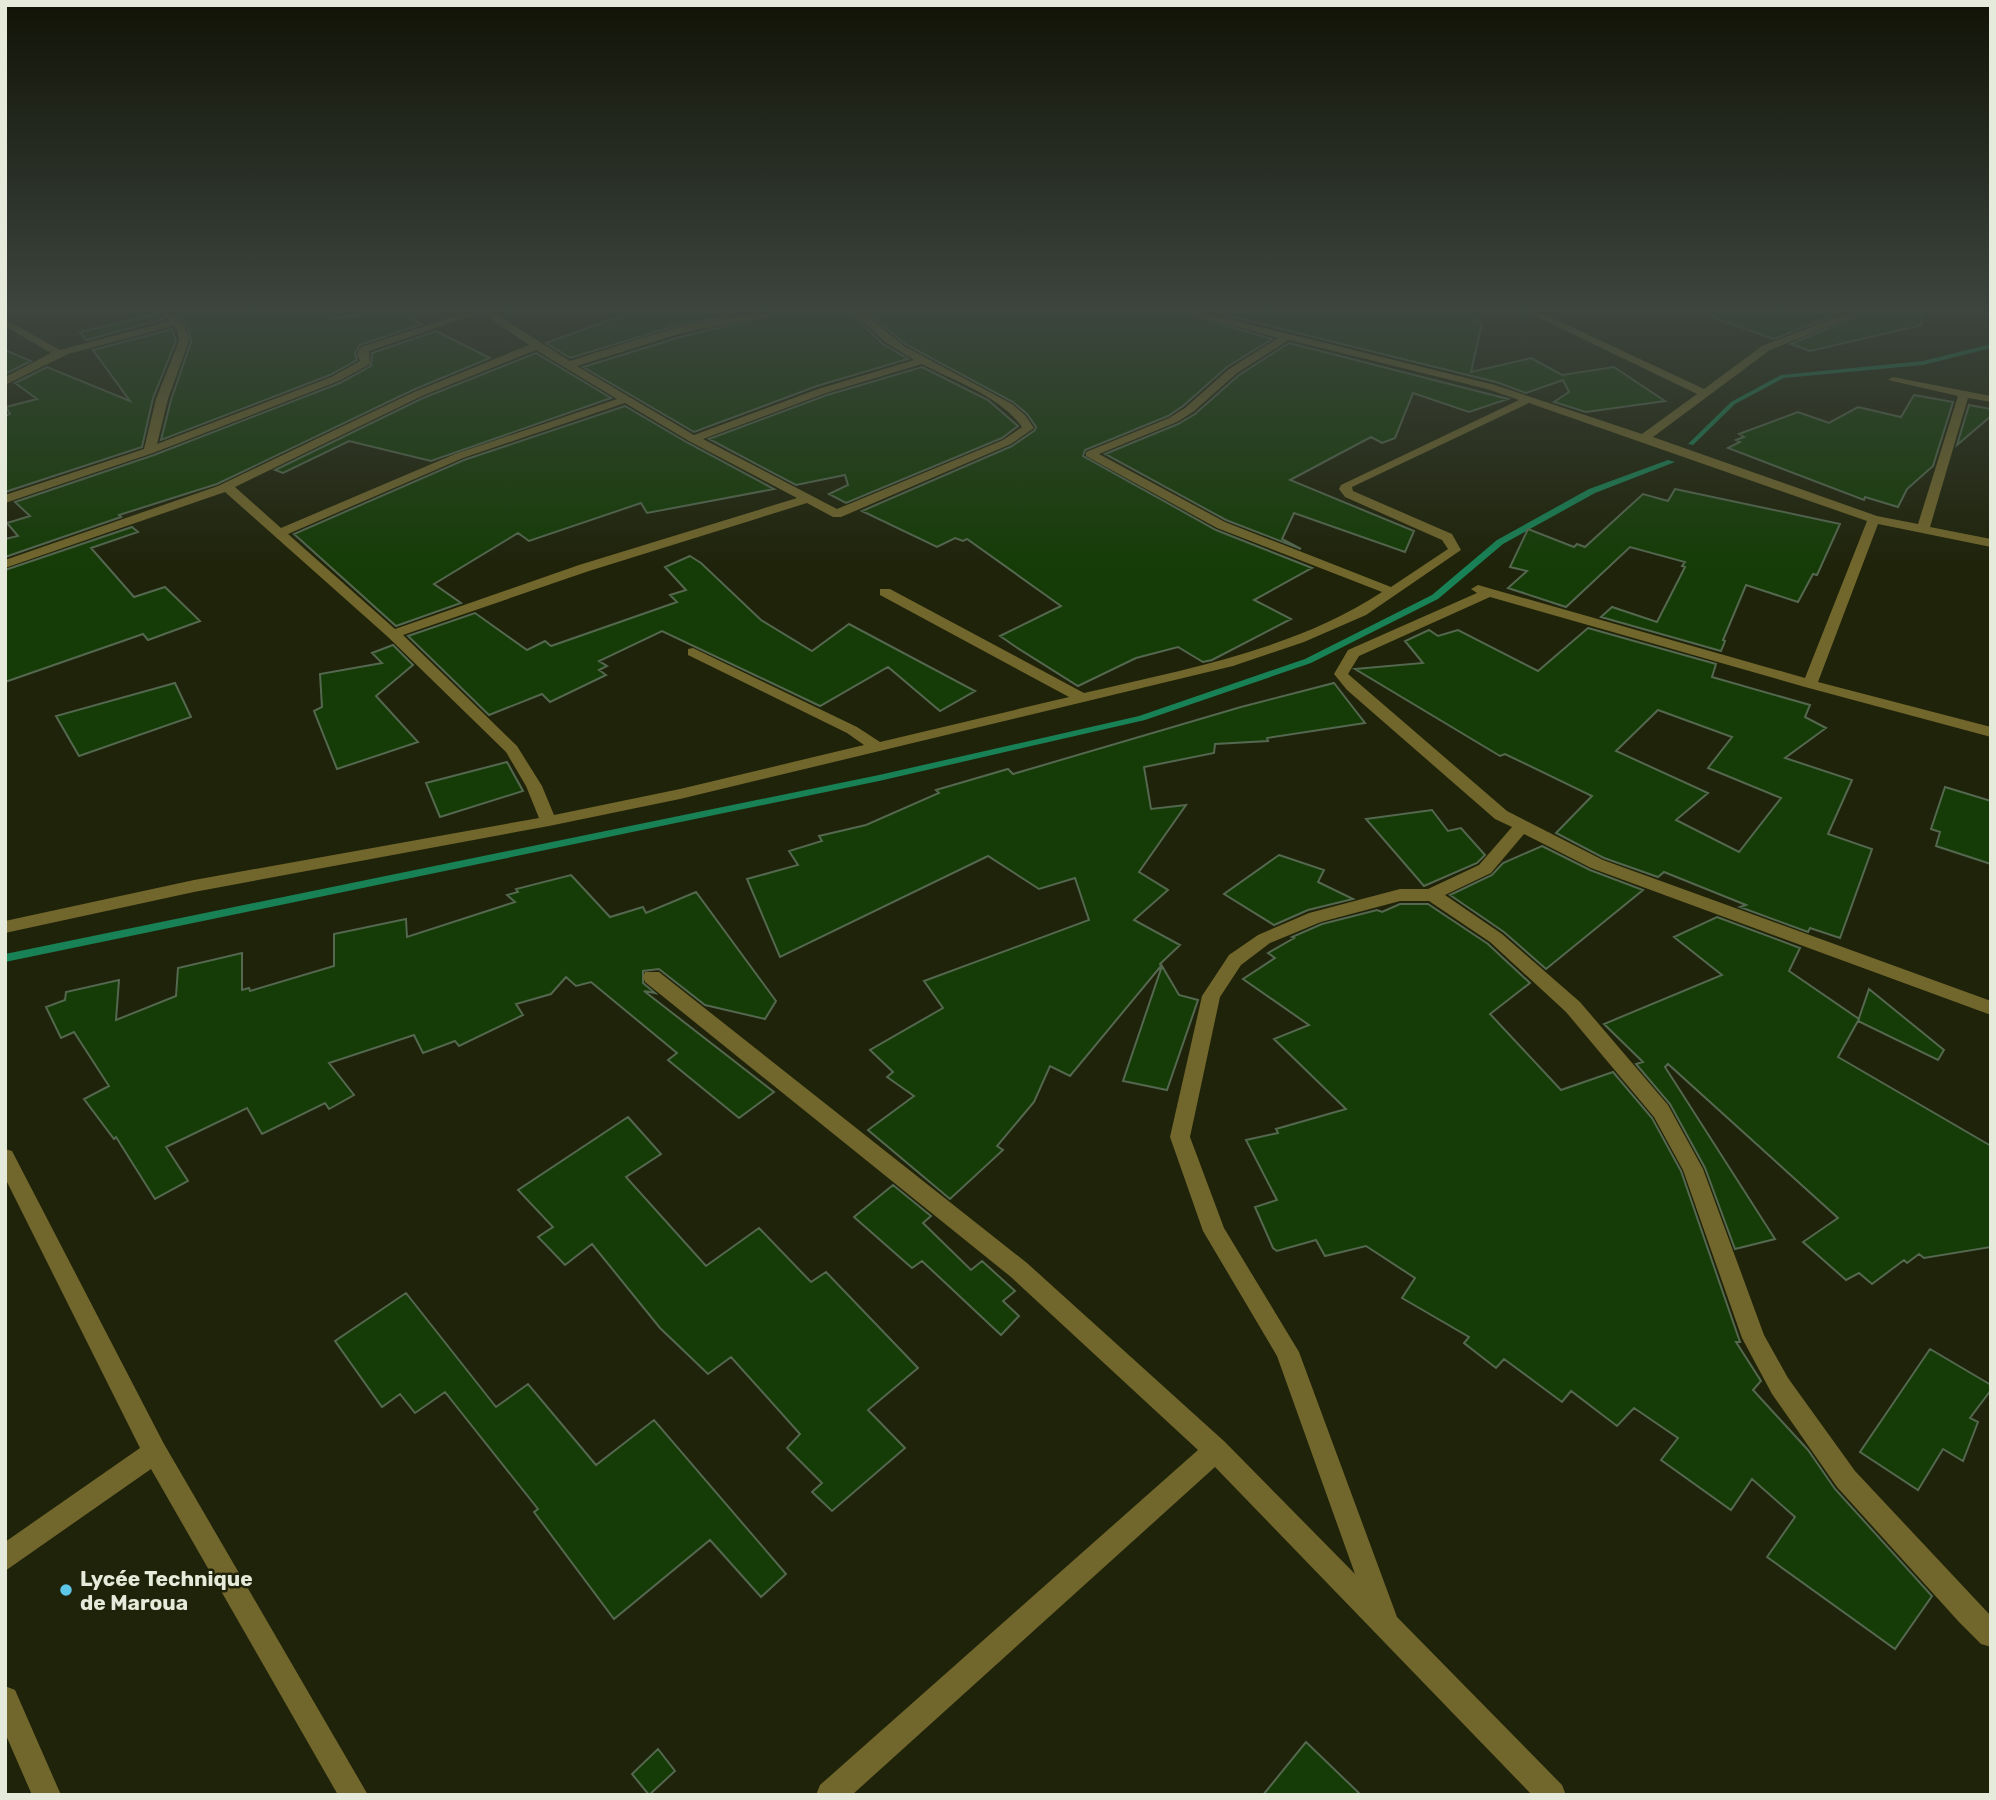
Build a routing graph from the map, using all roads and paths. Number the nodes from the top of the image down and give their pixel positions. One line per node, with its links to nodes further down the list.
1 (162, 397): 15 (street)
2 (288, 397): 15 (street)
3 (412, 397): 16 (street)
4 (624, 397): 11 (street)
5 (806, 397): 14 (street)
6 (991, 397): 18 (street)
7 (1204, 397): 24 (street)
8 (1523, 397): 12 (street)
9 (1699, 397): 13 (street)
10 (1963, 397): 20 (street)
11 (627, 399): 14 (street); 21 (street)
12 (1530, 399): 13 (street); 24 (street)
13 (1644, 438): 19 (street)
14 (693, 439): 18 (street)
15 (149, 451): 17 (street)
16 (227, 487): 21 (street); 23 (street)
17 (5, 499)
18 (807, 499): 26 (street)
19 (1874, 519): 20 (street); 28 (street)
20 (1923, 529): 22 (street)
21 (280, 533): 26 (street)
22 (1991, 543)
23 (5, 564)
24 (1390, 591): 29 (street)
25 (885, 592): 29 (street)
26 (393, 634): 32 (street)
27 (693, 652): 31 (street)
28 (1810, 684): 30 (street); 33 (street)
29 (1081, 697): 31 (street)
30 (1991, 732)
31 (879, 748): 32 (street)
32 (550, 821): 35 (street)
33 (1522, 825): 34 (street); 37 (street)
34 (1433, 895): 42 (street); 43 (street)
35 (5, 928)
36 (652, 977): 39 (street)
37 (1991, 1008)
38 (5, 1157): 40 (street)
39 (1216, 1450): 42 (street); 47 (street)
40 (155, 1452): 41 (street); 46 (street)
41 (5, 1558)
42 (1386, 1624): 48 (street)
43 (1991, 1634)
44 (5, 1700): 45 (street)
45 (47, 1795)
46 (354, 1795)
47 (830, 1795)
48 (1552, 1795)

